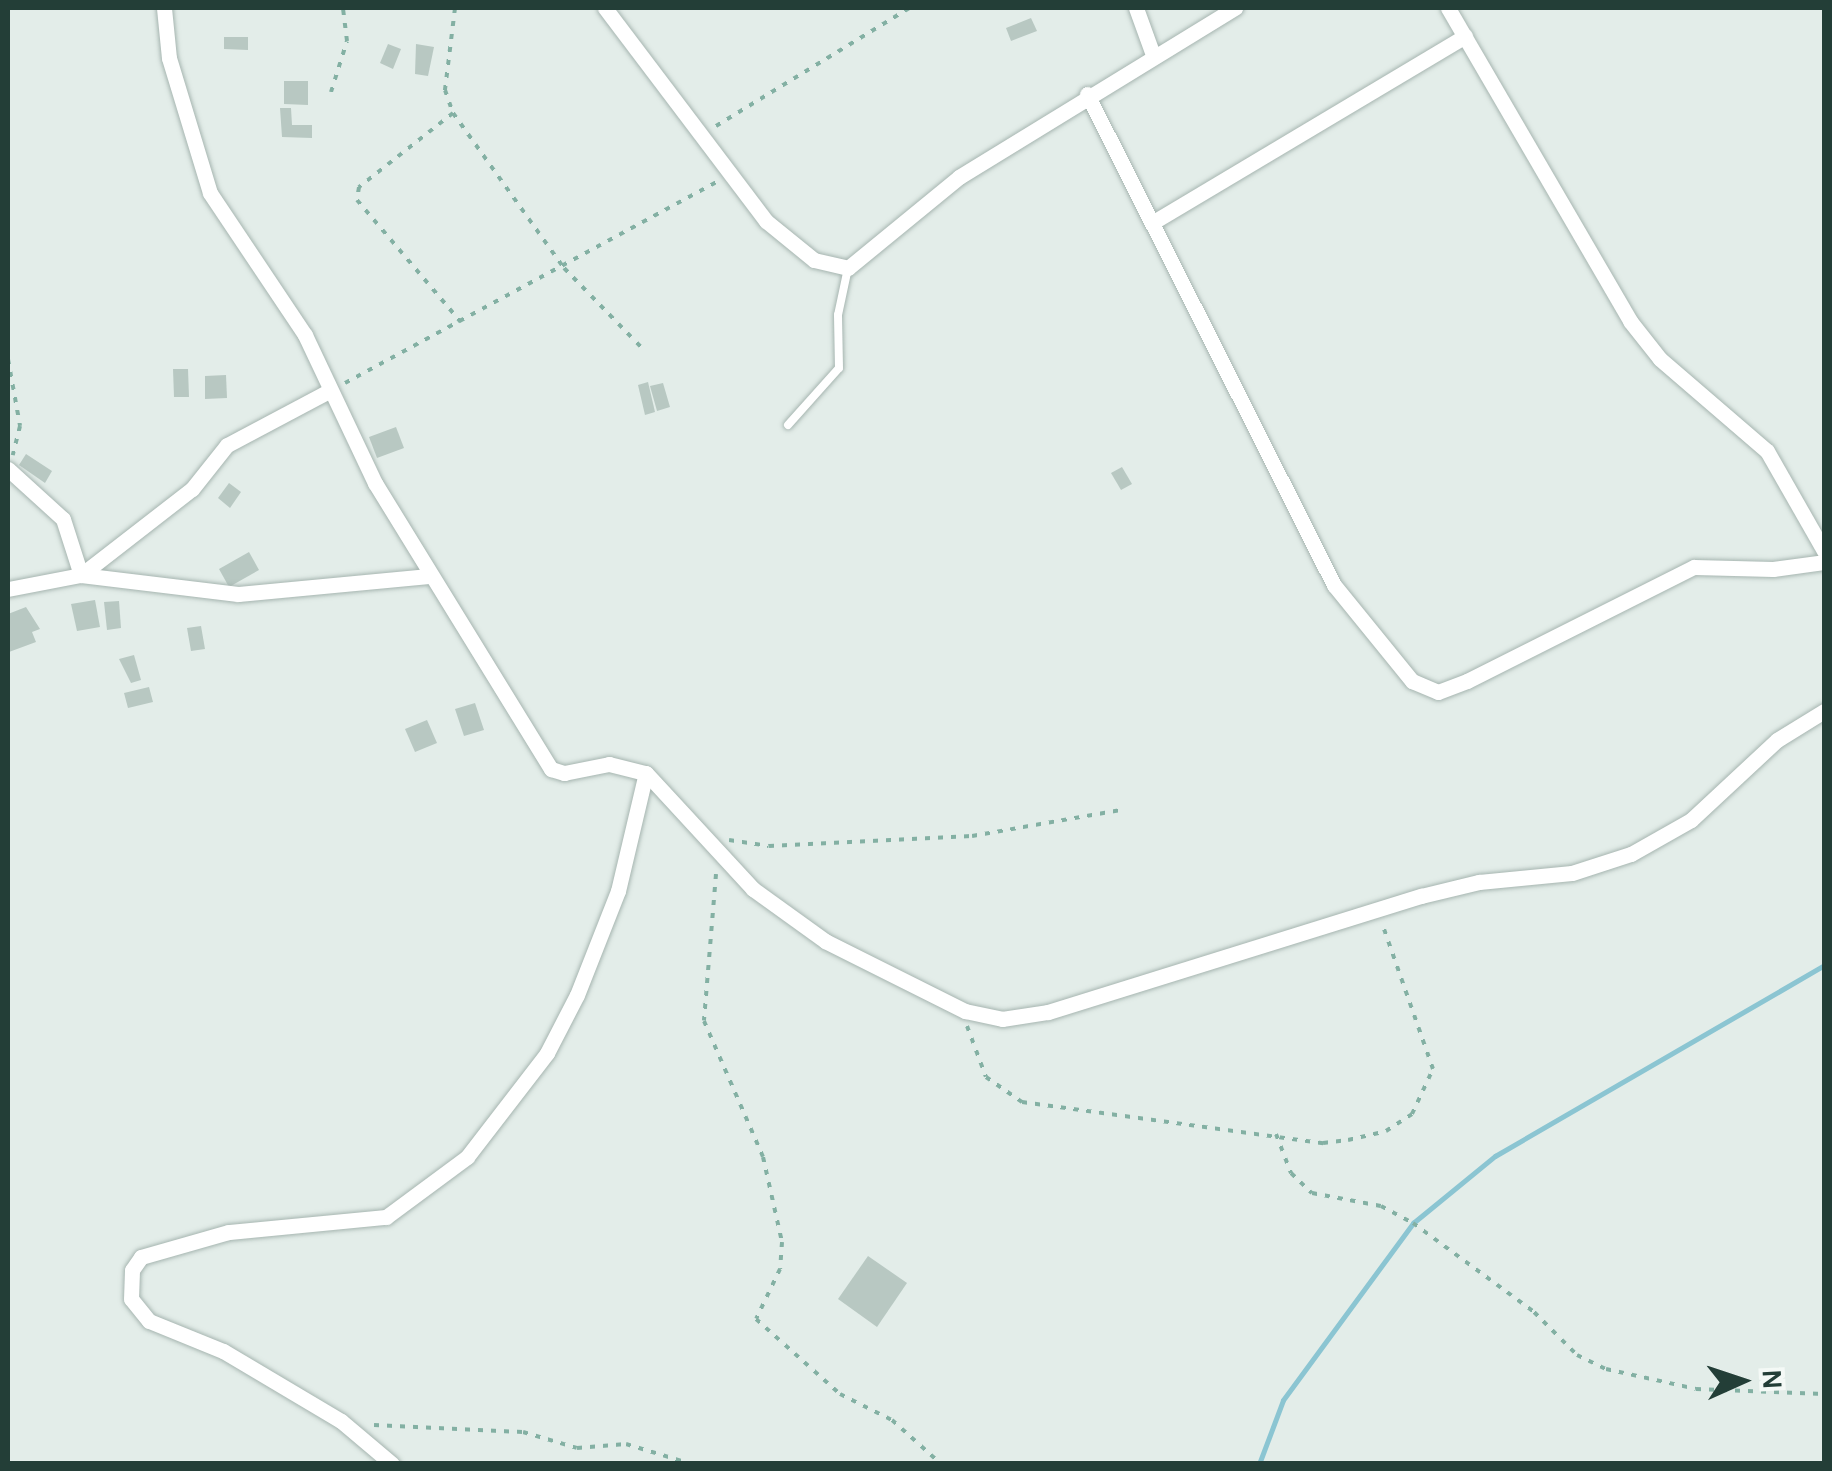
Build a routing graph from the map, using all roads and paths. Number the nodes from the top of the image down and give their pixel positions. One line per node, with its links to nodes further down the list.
1 (164, 8): 22 (street)
2 (343, 8): 11 (path)
3 (454, 8): 13 (path)
4 (605, 8): 14 (street)
5 (909, 8): 14 (path)
6 (1136, 8): 10 (street)
7 (1235, 8): 10 (street)
8 (1448, 8): 9 (street)
9 (1464, 36): 16 (street); 25 (street)
10 (1153, 56): 12 (street)
11 (331, 92)
12 (1087, 94): 16 (street); 18 (street)
13 (453, 113): 17 (path); 19 (path)
14 (700, 136): 15 (street)
15 (732, 176): 17 (path); 18 (street)
16 (1155, 221): 26 (street)
17 (564, 268): 19 (path); 20 (path)
18 (848, 268): 23 (lane)
19 (461, 322): 22 (path)
20 (644, 350)
21 (8, 358): 24 (path)
22 (329, 390): 27 (street); 28 (street)
23 (788, 425)
24 (8, 469): 27 (street)
25 (1824, 551)
26 (1824, 562)
27 (81, 575): 28 (street); 29 (street)
28 (429, 576): 31 (street)
29 (8, 589)
30 (1824, 711): 35 (street)
31 (646, 773): 34 (street); 39 (street)
32 (1121, 810): 33 (path)
33 (718, 838)
34 (720, 858): 36 (street); 42 (path)
35 (1375, 910): 36 (street); 37 (path)
36 (964, 1011): 37 (path)
37 (1276, 1134): 38 (path)
38 (1824, 1394)
39 (341, 1421): 40 (street); 41 (path)
40 (392, 1464)
41 (692, 1464)
42 (941, 1464)

